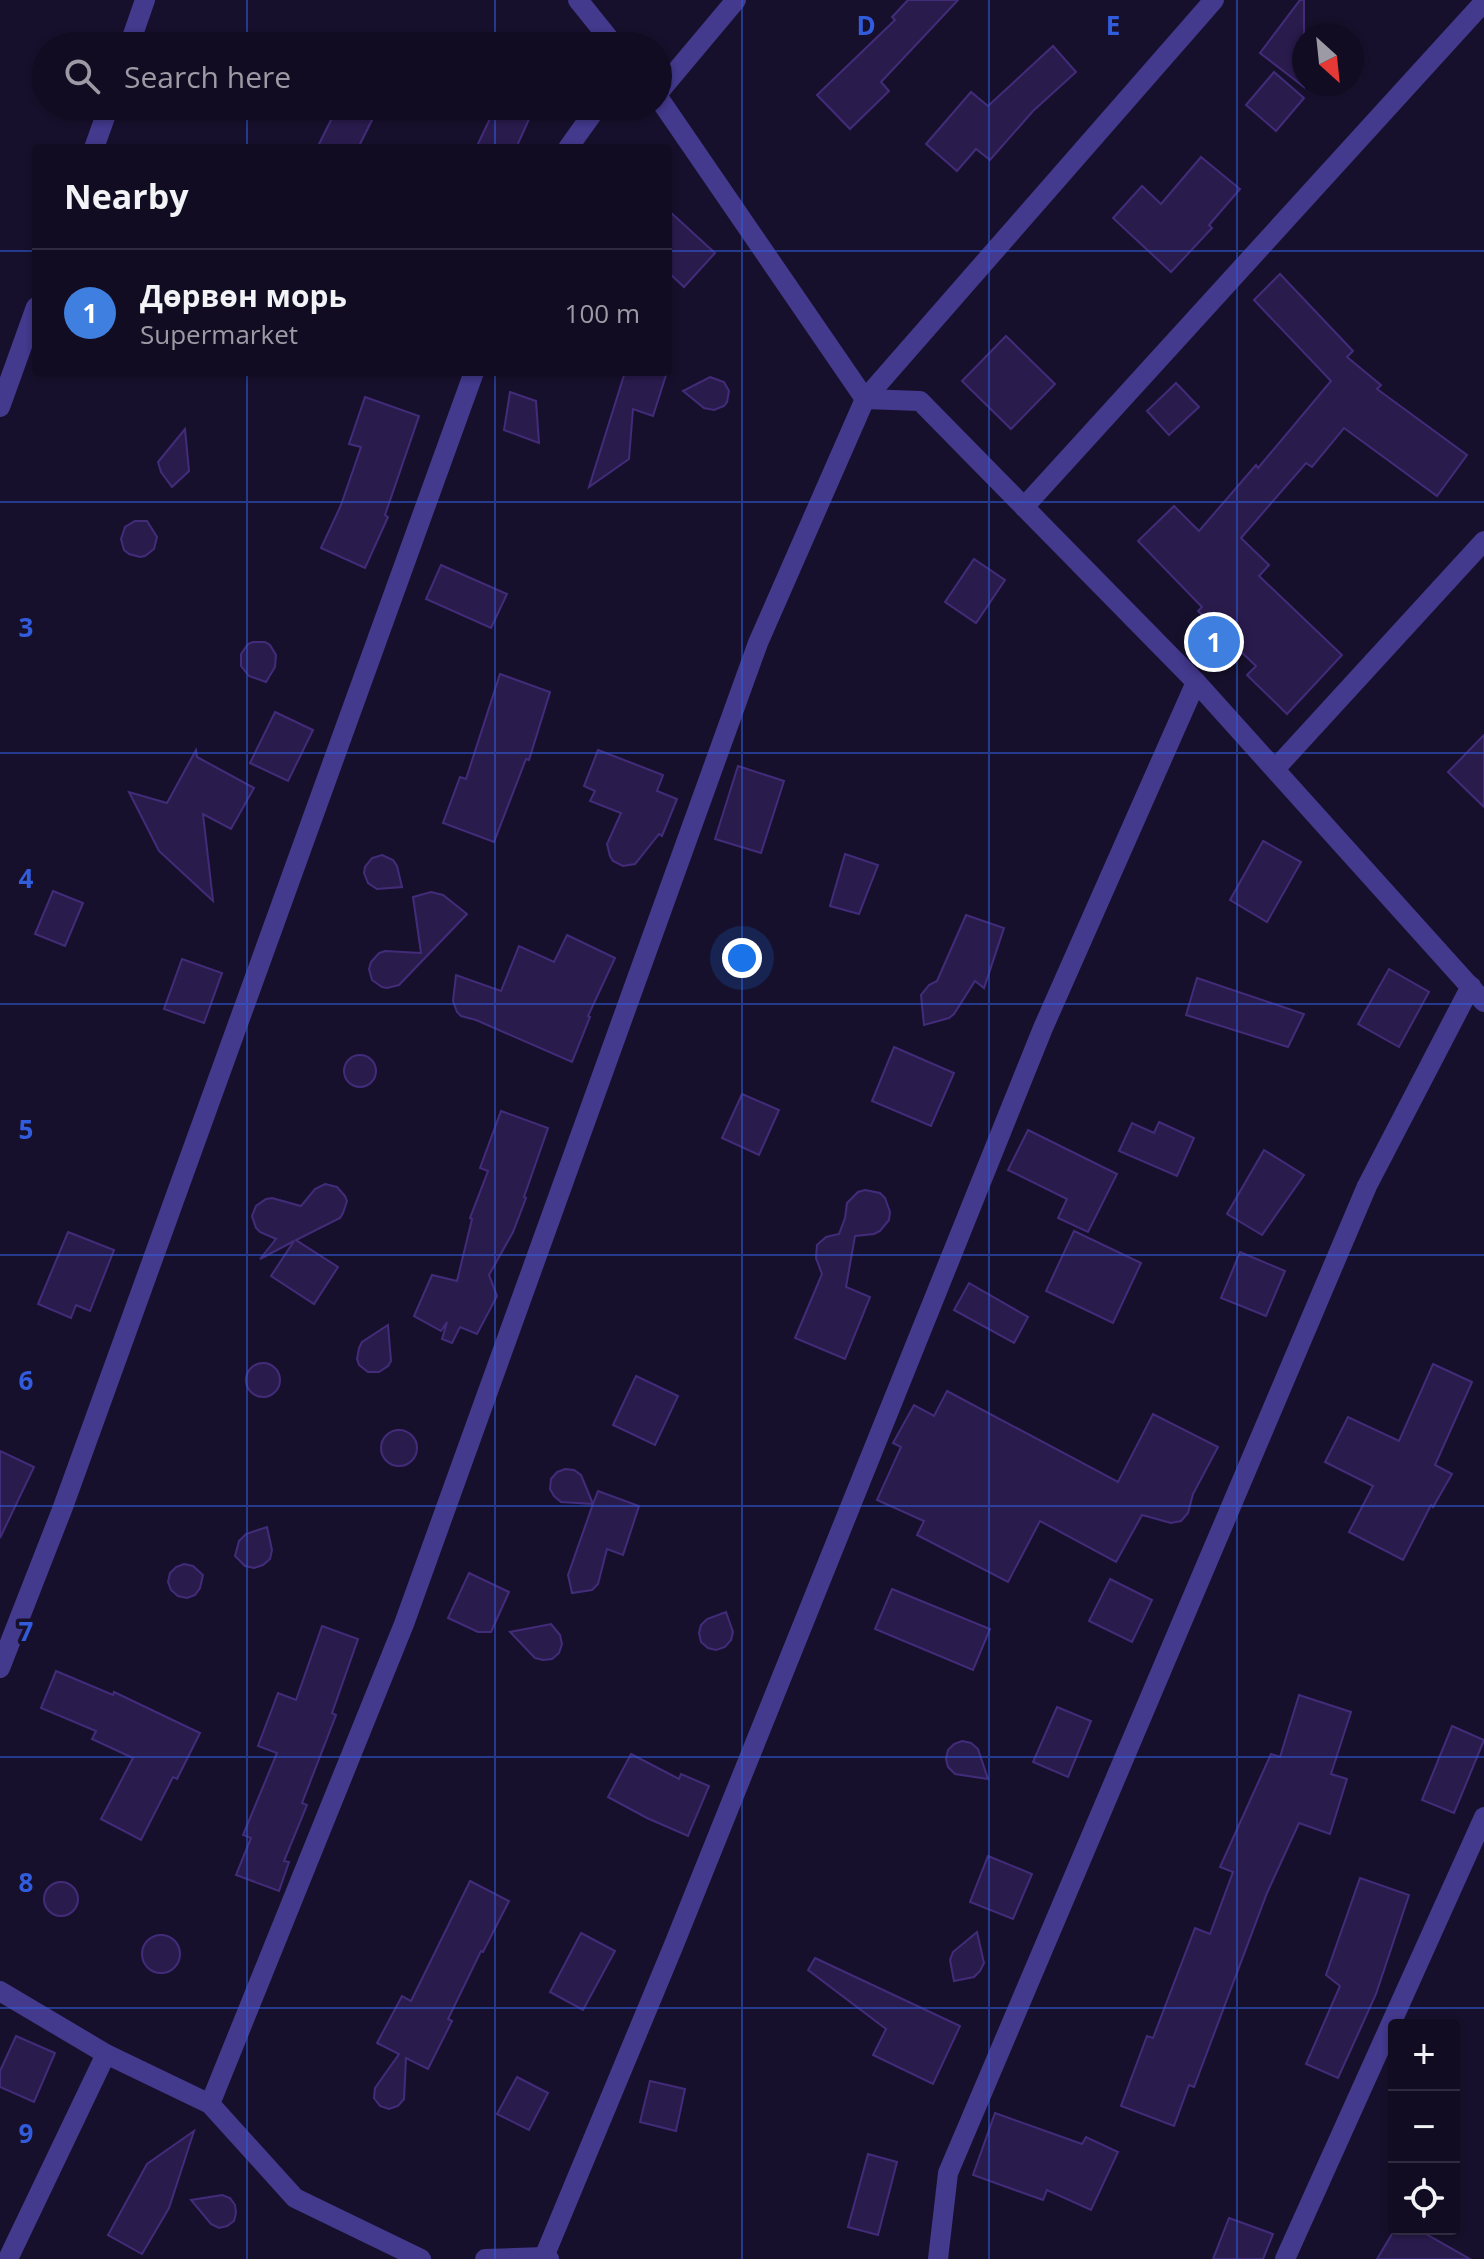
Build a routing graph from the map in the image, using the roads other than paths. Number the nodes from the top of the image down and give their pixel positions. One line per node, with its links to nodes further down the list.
1 (145, 0): 6 (street)
2 (578, 0): 7 (street)
3 (736, 0): 8 (street)
4 (1214, 0): 16 (street)
5 (1484, 2): 18 (street)
6 (134, 32)
7 (604, 32)
8 (672, 78)
9 (672, 116): 16 (street)
10 (104, 120): 12 (street)
11 (588, 120): 13 (street)
12 (95, 144)
13 (571, 144)
14 (32, 318): 17 (street)
15 (473, 376): 24 (street)
16 (865, 399): 18 (street); 28 (street)
17 (0, 407)
18 (1024, 507): 20 (street)
19 (1484, 541): 21 (street)
20 (1196, 682): 21 (street); 29 (street)
21 (1275, 769): 22 (street)
22 (1471, 986): 23 (street); 33 (street)
23 (1484, 1002)
24 (0, 1668)
25 (1484, 1817): 34 (street)
26 (0, 1991): 27 (street)
27 (106, 2054): 28 (street); 30 (street)
28 (210, 2104): 31 (street)
29 (546, 2258): 32 (street)
30 (8, 2259)
31 (421, 2259)
32 (485, 2259)
33 (938, 2259)
34 (1285, 2259)

